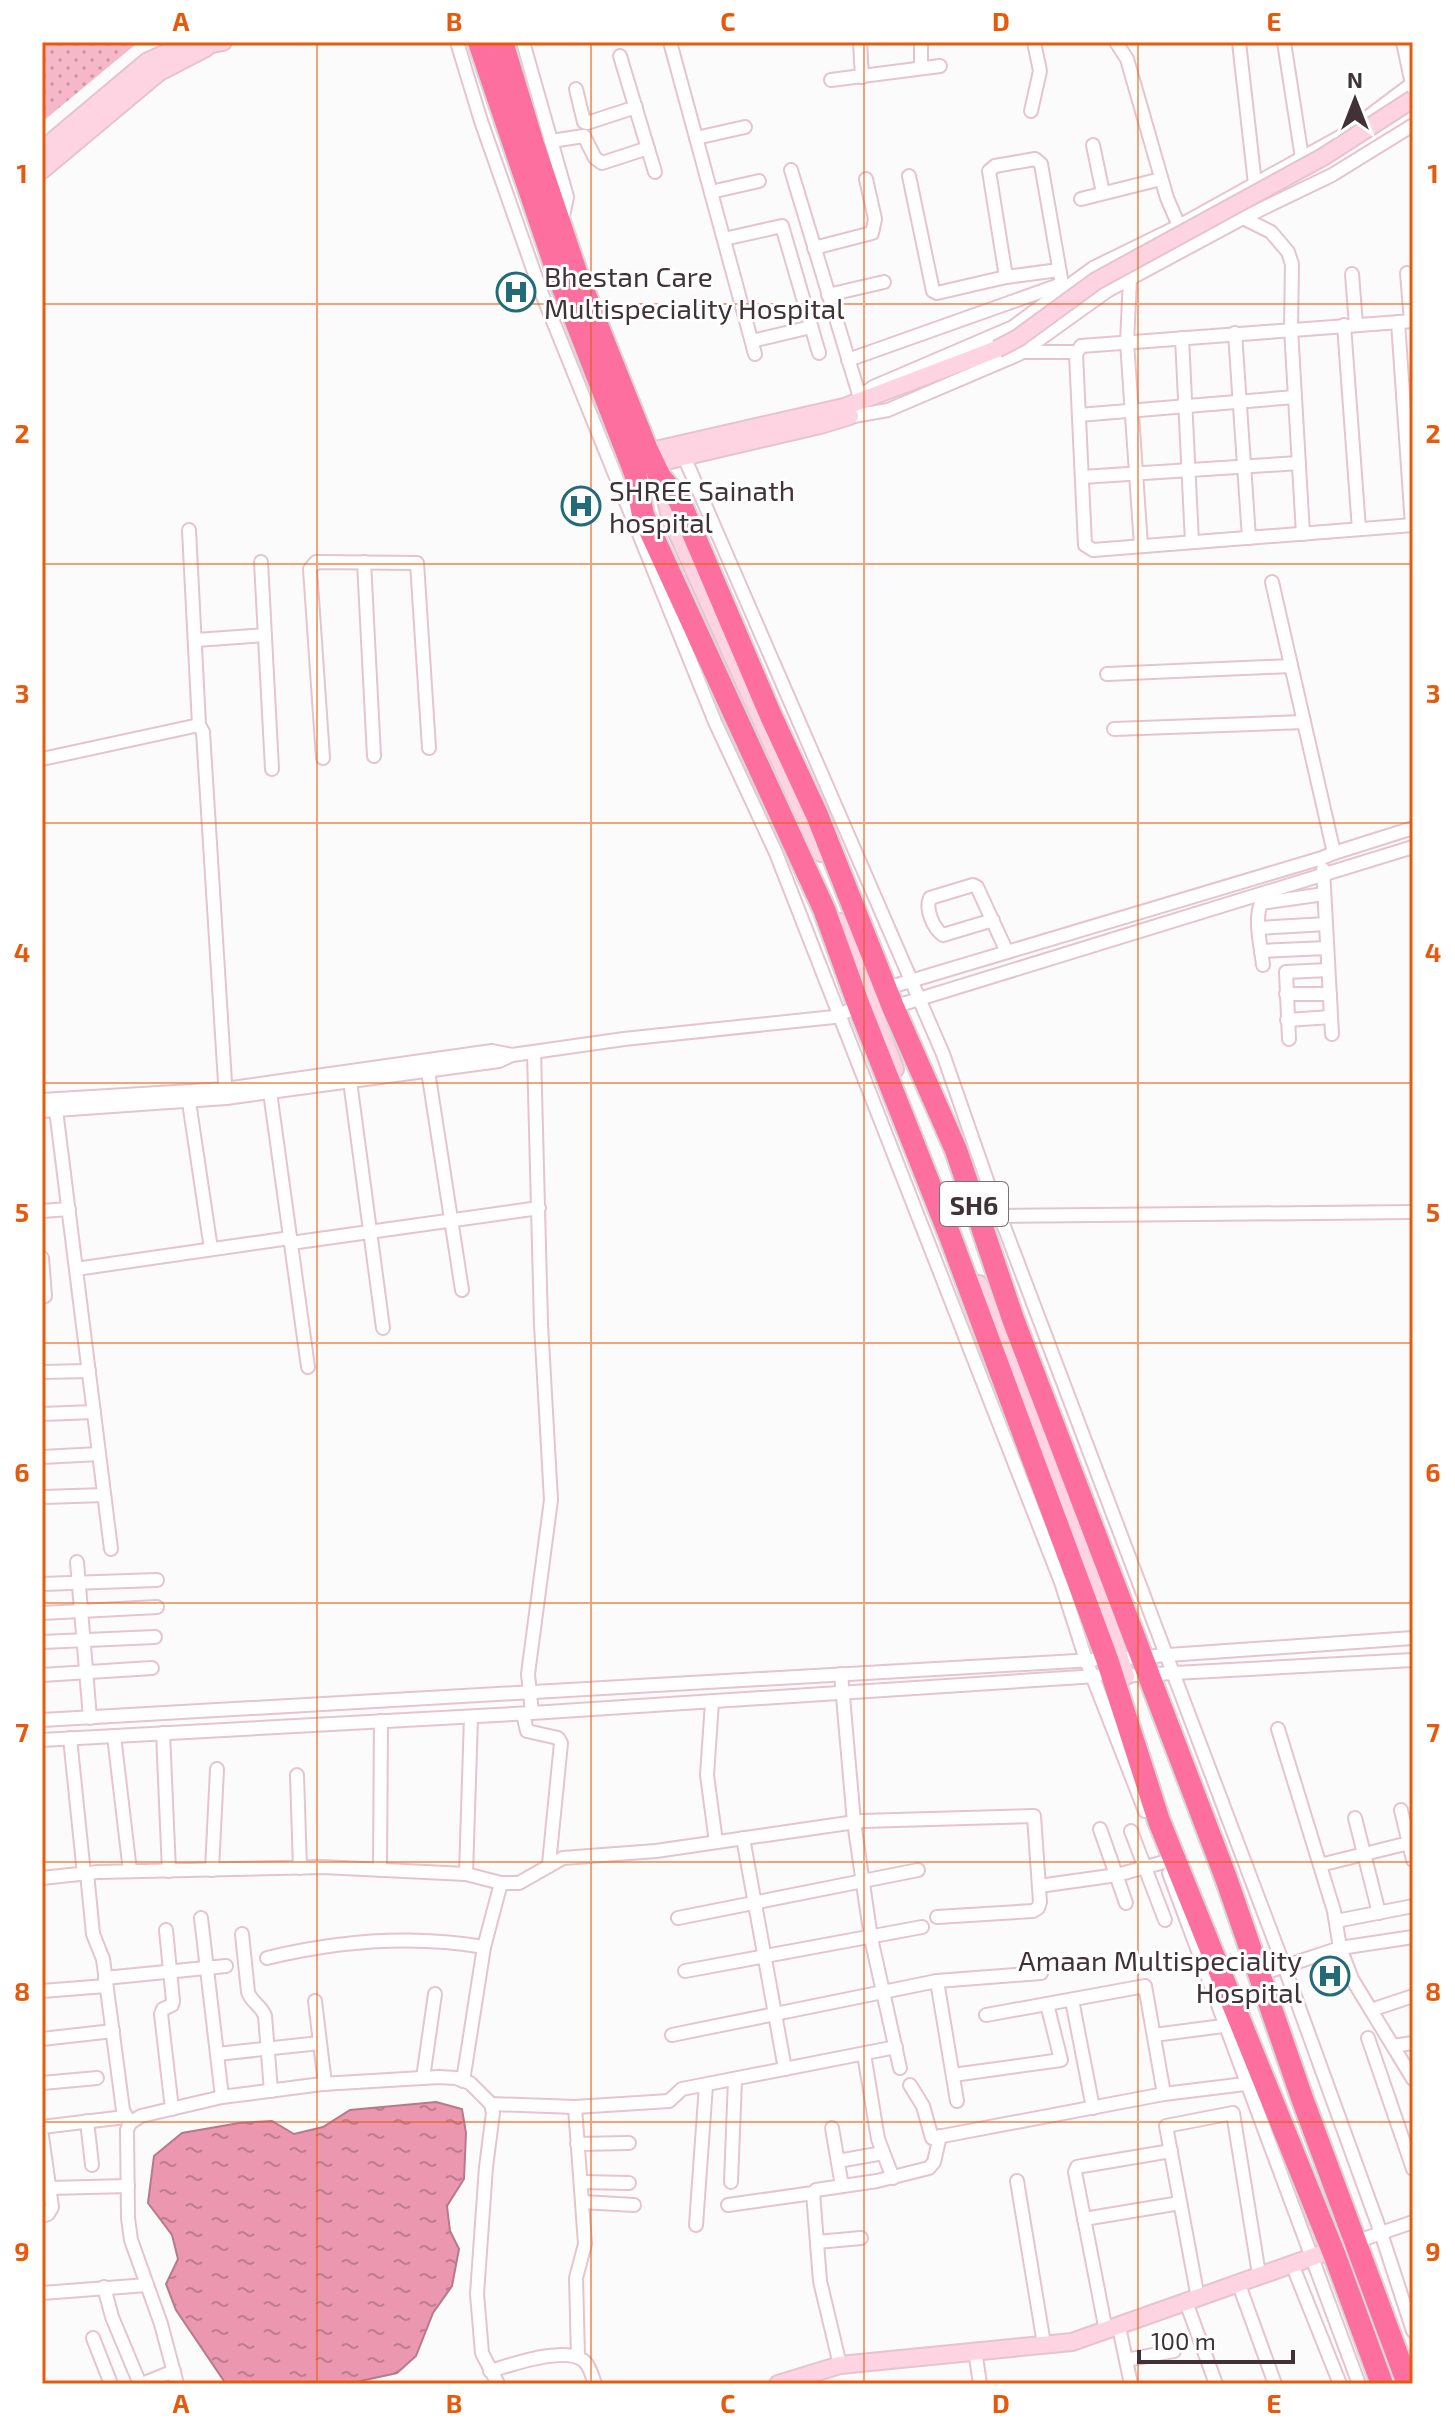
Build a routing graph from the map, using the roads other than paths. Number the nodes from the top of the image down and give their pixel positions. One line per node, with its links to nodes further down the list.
1 (457, 42): 128 (street)
2 (479, 42): 82 (highway)
3 (502, 42): 45 (highway, SH6)
4 (523, 42): 27 (street)
5 (670, 42): 26 (street)
6 (860, 42): 17 (street)
7 (921, 42): 16 (street)
8 (1034, 42): 23 (street)
9 (1116, 42): 37 (street)
10 (1239, 42): 39 (street)
11 (1284, 42): 31 (street)
12 (1403, 42): 20 (street)
13 (203, 46): 30 (main road); 32 (main road)
14 (620, 56): 21 (street)
15 (940, 66): 16 (street)
16 (921, 68): 17 (street)
17 (862, 77): 18 (street)
18 (831, 80)
19 (576, 89): 21 (street)
20 (1413, 89): 31 (street); 70 (main road, bridge)
21 (636, 107): 29 (street)
22 (1413, 110): 70 (main road)
23 (1031, 111)
24 (1413, 125): 43 (street)
25 (745, 127): 26 (street)
26 (696, 138): 40 (street)
27 (551, 141): 29 (street); 45 (street)
28 (1093, 145): 41 (street)
29 (648, 148): 34 (street)
30 (42, 150)
31 (1302, 158): 39 (street)
32 (42, 170)
33 (791, 170): 44 (street)
34 (655, 172)
35 (909, 176): 54 (street)
36 (866, 179): 50 (street)
37 (1161, 179): 41 (street); 46 (street)
38 (759, 181): 40 (street)
39 (1255, 184): 46 (street)
40 (711, 192): 48 (street)
41 (1103, 193): 42 (street)
42 (1081, 199)
43 (1243, 218): 49 (street); 63 (street)
44 (807, 223): 47 (street); 50 (street)
45 (560, 225): 82 (highway, SH6)
46 (1179, 226): 49 (street); 57 (street)
47 (783, 230): 48 (street); 60 (street)
48 (724, 239): 60 (street)
49 (1189, 246): 55 (street)
50 (814, 248): 58 (street)
51 (1059, 270): 54 (street); 54 (street); 57 (street)
52 (1407, 273): 61 (street)
53 (1352, 274): 62 (street)
54 (1006, 277)
55 (1130, 279): 66 (street); 67 (street)
56 (884, 282): 58 (street)
57 (1062, 287): 71 (street); 73 (street)
58 (828, 295): 59 (street)
59 (833, 311): 60 (street); 71 (street)
60 (810, 322): 69 (street)
61 (1408, 322): 62 (street); 86 (street)
62 (1350, 325): 63 (street); 87 (street)
63 (1291, 329): 64 (street); 72 (street)
64 (1235, 333): 65 (street); 74 (street)
65 (1182, 338): 66 (street); 75 (street)
66 (1127, 342): 68 (street); 76 (street)
67 (1022, 352): 68 (street); 77 (street)
68 (1077, 352): 78 (street)
69 (819, 353)
70 (999, 353): 73 (main road); 77 (main road)
71 (848, 360): 73 (street)
72 (1295, 397): 74 (street); 80 (street)
73 (860, 399): 77 (main road)
74 (1239, 401): 75 (street); 81 (street)
75 (1186, 406): 76 (street); 83 (street)
76 (1132, 410): 78 (street); 84 (street)
77 (846, 412): 79 (main road)
78 (1079, 415): 85 (street)
79 (681, 450): 82 (main road); 123 (street)
80 (1299, 463): 81 (street); 89 (street)
81 (1244, 467): 83 (street); 90 (street)
82 (644, 468): 126 (highway, SH6); 128 (highway); 182 (main road); 182 (main road)
83 (1189, 470): 84 (street); 91 (street)
84 (1136, 474): 85 (street); 92 (street)
85 (1082, 477): 92 (street)
86 (1412, 525): 87 (street)
87 (1359, 529): 89 (street)
88 (189, 530): 97 (street)
89 (1303, 534): 90 (street)
90 (1249, 538): 91 (street)
91 (1192, 542): 92 (street)
92 (1141, 546)
93 (261, 562): 96 (street)
94 (364, 562): 103 (street); 104 (street); 105 (street)
95 (1272, 582): 98 (street)
96 (265, 635): 97 (street); 107 (street)
97 (196, 640): 101 (street)
98 (1291, 666): 99 (street); 100 (street)
99 (1107, 674)
100 (1304, 722): 102 (street); 110 (street)
101 (199, 725): 106 (street); 138 (street)
102 (1114, 729)
103 (429, 748)
104 (374, 756)
105 (323, 758)
106 (42, 759)
107 (272, 769)
108 (1413, 828): 110 (street)
109 (1413, 847): 111 (street)
110 (1328, 856): 111 (street); 114 (street)
111 (1323, 876): 112 (street); 117 (street)
112 (1324, 894): 115 (street); 116 (street)
113 (993, 920): 113 (street); 120 (street)
114 (1106, 923): 117 (street); 120 (street)
115 (1326, 924): 116 (street); 118 (street)
116 (1259, 928): 119 (street)
117 (1112, 941): 127 (street)
118 (1327, 948): 119 (street); 122 (street)
119 (1261, 951): 121 (street)
120 (1007, 952): 123 (street)
121 (1263, 965)
122 (1328, 970): 124 (street); 125 (street)
123 (912, 980): 126 (street); 127 (street)
124 (1286, 994): 125 (street); 130 (street)
125 (1330, 994): 129 (street)
126 (890, 998): 127 (street); 182 (highway, SH6)
127 (921, 1000): 147 (street)
128 (849, 1010): 133 (street); 182 (highway)
129 (1331, 1017): 130 (street); 131 (street)
130 (1287, 1020): 132 (street)
131 (1332, 1034)
132 (1289, 1039)
133 (534, 1052): 134 (street); 143 (street)
134 (512, 1055): 135 (street); 138 (street)
135 (428, 1071): 136 (street); 148 (street)
136 (350, 1081): 137 (street); 149 (street)
137 (270, 1092): 138 (street); 150 (street)
138 (225, 1094): 139 (street); 140 (street)
139 (42, 1100)
140 (189, 1102): 141 (street); 151 (street)
141 (56, 1110): 142 (street); 144 (street)
142 (42, 1111)
143 (539, 1208): 148 (street); 188 (street)
144 (69, 1209): 145 (street); 153 (street)
145 (42, 1211)
146 (1413, 1212): 147 (street)
147 (1000, 1216): 179 (street)
148 (452, 1220): 149 (street); 154 (street)
149 (370, 1232): 150 (street); 156 (street)
150 (291, 1240): 151 (street); 157 (street)
151 (211, 1249): 153 (street)
152 (42, 1258): 155 (street)
153 (76, 1269): 158 (street)
154 (462, 1290)
155 (45, 1296)
156 (383, 1328)
157 (308, 1367)
158 (89, 1371): 159 (street); 160 (street)
159 (42, 1372)
160 (94, 1412): 161 (street); 162 (street)
161 (42, 1414)
162 (99, 1454): 163 (street); 164 (street)
163 (42, 1457)
164 (104, 1495): 165 (street); 166 (street)
165 (44, 1497)
166 (111, 1549)
167 (77, 1562): 169 (street)
168 (157, 1580): 169 (street)
169 (79, 1583): 170 (street); 172 (street)
170 (42, 1584)
171 (157, 1607): 172 (street)
172 (81, 1611): 173 (street); 176 (street)
173 (42, 1613)
174 (155, 1637): 176 (street)
175 (1413, 1638): 178 (street)
176 (83, 1640): 177 (street); 184 (street)
177 (42, 1642)
178 (1301, 1645): 179 (street); 181 (street)
179 (1168, 1655): 182 (street); 185 (street)
180 (1413, 1660): 181 (street)
181 (1303, 1666): 185 (street)
182 (1120, 1667): 185 (street); 186 (street); 189 (street); 213 (street); 254 (highway, SH6); 267 (highway)
183 (152, 1668): 184 (street)
184 (86, 1672): 187 (street); 193 (street)
185 (1175, 1673): 249 (street)
186 (841, 1674): 188 (street); 189 (street)
187 (42, 1675)
188 (530, 1692): 191 (street); 193 (street)
189 (842, 1694): 190 (street); 205 (street)
190 (712, 1702): 191 (street); 209 (street)
191 (528, 1714): 192 (street); 214 (street)
192 (471, 1717): 195 (street); 224 (street)
193 (90, 1718): 194 (street)
194 (42, 1720)
195 (381, 1721): 197 (street); 219 (street)
196 (1278, 1729): 215 (street)
197 (163, 1733): 198 (street); 222 (street)
198 (114, 1736): 199 (street); 221 (street)
199 (70, 1738): 200 (street); 223 (street)
200 (42, 1740)
201 (217, 1769): 218 (street)
202 (297, 1775): 217 (street)
203 (1401, 1810): 210 (street)
204 (1355, 1818): 211 (street)
205 (854, 1822): 208 (street); 227 (street); 229 (street)
206 (1100, 1829): 225 (street)
207 (1131, 1831): 216 (street)
208 (743, 1838): 209 (street); 230 (street)
209 (716, 1842): 214 (street)
210 (1411, 1842): 211 (street); 212 (street)
211 (1365, 1854): 215 (street); 233 (street)
212 (1413, 1860)
213 (1164, 1862): 216 (street); 267 (street)
214 (549, 1864): 228 (street)
215 (1320, 1865): 238 (street)
216 (1144, 1867): 225 (street); 237 (street)
217 (300, 1868): 218 (street); 219 (street)
218 (212, 1870): 222 (street)
219 (380, 1870): 224 (street)
220 (918, 1870): 227 (street)
221 (130, 1871): 222 (street); 223 (street)
222 (169, 1871)
223 (85, 1874): 226 (street); 256 (street)
224 (466, 1874): 228 (street)
225 (1117, 1875): 229 (street); 231 (street)
226 (42, 1878)
227 (863, 1882): 230 (street); 243 (street)
228 (501, 1883): 244 (street)
229 (1039, 1886): 234 (street)
230 (754, 1901): 236 (street); 246 (street)
231 (1126, 1903)
232 (1413, 1906): 233 (street)
233 (1379, 1913): 238 (street)
234 (937, 1917)
235 (201, 1918): 250 (street)
236 (678, 1918)
237 (1165, 1920)
238 (1336, 1921): 245 (street)
239 (922, 1927): 243 (street)
240 (166, 1930): 252 (street)
241 (242, 1934): 277 (street)
242 (1413, 1937): 245 (street)
243 (871, 1938): 246 (street); 258 (street)
244 (484, 1947): 247 (street); 289 (street)
245 (1340, 1948): 249 (street); 264 (street)
246 (764, 1957): 251 (street); 265 (street)
247 (267, 1958)
248 (226, 1966): 250 (street)
249 (1284, 1966): 254 (street); 333 (street)
250 (206, 1968): 252 (street); 278 (street)
251 (685, 1971)
252 (170, 1972): 256 (street); 302 (street)
253 (1041, 1973): 255 (street)
254 (1261, 1974): 336 (highway, SH6)
255 (937, 1981): 258 (street); 284 (street)
256 (106, 1982): 257 (street); 268 (street)
257 (42, 1991)
258 (883, 1992): 265 (street); 276 (street)
259 (435, 1994): 286 (street)
260 (1413, 1996): 264 (street)
261 (1072, 2000): 263 (street); 270 (street); 280 (street)
262 (315, 2001): 273 (street)
263 (1047, 2004): 266 (street); 281 (street)
264 (1371, 2010): 275 (street)
265 (774, 2014): 269 (street); 283 (street)
266 (986, 2015)
267 (1232, 2022): 270 (street); 292 (street); 337 (highway)
268 (113, 2031): 272 (street); 303 (street)
269 (672, 2035)
270 (1154, 2035): 296 (street)
271 (1368, 2038): 315 (street)
272 (42, 2039)
273 (320, 2043): 277 (street); 291 (street)
274 (1413, 2043): 275 (street)
275 (1393, 2046): 288 (street)
276 (896, 2047): 279 (street); 282 (street)
277 (267, 2049): 278 (street); 295 (street)
278 (217, 2054): 297 (street)
279 (864, 2054): 283 (street); 312 (street)
280 (1083, 2057): 281 (street); 301 (street)
281 (1061, 2060): 284 (street)
282 (900, 2068)
283 (785, 2069): 287 (street)
284 (953, 2075): 298 (street)
285 (97, 2078): 290 (street)
286 (423, 2078): 289 (street); 291 (street)
287 (735, 2079): 293 (street); 319 (street)
288 (1413, 2079)
289 (463, 2081): 299 (street)
290 (42, 2083)
291 (325, 2084): 295 (street)
292 (1245, 2084): 296 (street); 337 (street)
293 (706, 2085): 300 (street); 332 (street)
294 (910, 2085): 308 (street)
295 (271, 2091): 297 (street)
296 (1164, 2094): 301 (street)
297 (222, 2097): 302 (street)
298 (957, 2101)
299 (491, 2104): 300 (street); 354 (street)
300 (575, 2107): 310 (street)
301 (1093, 2108): 308 (street)
302 (172, 2109): 303 (street)
303 (128, 2120): 304 (street); 321 (street)
304 (87, 2121): 305 (street); 314 (street)
305 (42, 2127)
306 (832, 2128): 313 (street)
307 (42, 2136): 323 (street)
308 (940, 2136): 316 (street)
309 (629, 2143): 310 (street)
310 (577, 2144): 318 (street)
311 (1171, 2151): 326 (street); 330 (street); 339 (street)
312 (883, 2153): 313 (street); 316 (street)
313 (838, 2161): 322 (street)
314 (92, 2165)
315 (1413, 2169)
316 (893, 2178): 322 (street)
317 (1017, 2181): 348 (street)
318 (581, 2182): 320 (street); 325 (street)
319 (731, 2182)
320 (629, 2183)
321 (128, 2186): 323 (street); 341 (street)
322 (842, 2186): 324 (street)
323 (49, 2188): 329 (street)
324 (813, 2193): 328 (street); 335 (street)
325 (582, 2202): 327 (street); 351 (street)
326 (1180, 2203): 330 (street); 344 (street)
327 (634, 2205)
328 (728, 2205)
329 (42, 2216)
330 (1084, 2219): 345 (street)
331 (1413, 2222): 333 (street)
332 (696, 2225)
333 (1381, 2233): 336 (street); 346 (street)
334 (861, 2238): 335 (street)
335 (817, 2242): 353 (street)
336 (1355, 2242): 337 (main road); 369 (highway, SH6)
337 (1322, 2254): 338 (main road); 367 (street); 368 (highway)
338 (1292, 2264): 339 (main road); 366 (street)
339 (1259, 2274): 340 (main road)
340 (1238, 2282): 344 (main road); 365 (street)
341 (147, 2285): 342 (street); 355 (street)
342 (104, 2287): 343 (street); 358 (street)
343 (42, 2293)
344 (1192, 2300): 345 (main road); 364 (street)
345 (1112, 2329): 348 (main road); 352 (street)
346 (1413, 2331)
347 (93, 2338): 357 (street)
348 (1044, 2344): 349 (main road)
349 (975, 2350): 353 (main road); 362 (street)
350 (1174, 2351): 352 (street)
351 (578, 2357): 354 (street); 360 (street)
352 (1126, 2360): 363 (street)
353 (840, 2365): 356 (main road)
354 (490, 2371): 359 (street)
355 (176, 2378): 358 (street)
356 (798, 2381): 361 (main road)
357 (111, 2384)
358 (141, 2384)
359 (498, 2384)
360 (595, 2384)
361 (778, 2384)
362 (980, 2384)
363 (1131, 2384)
364 (1216, 2384)
365 (1275, 2384)
366 (1340, 2384)
367 (1359, 2384)
368 (1382, 2384)
369 (1408, 2384)

